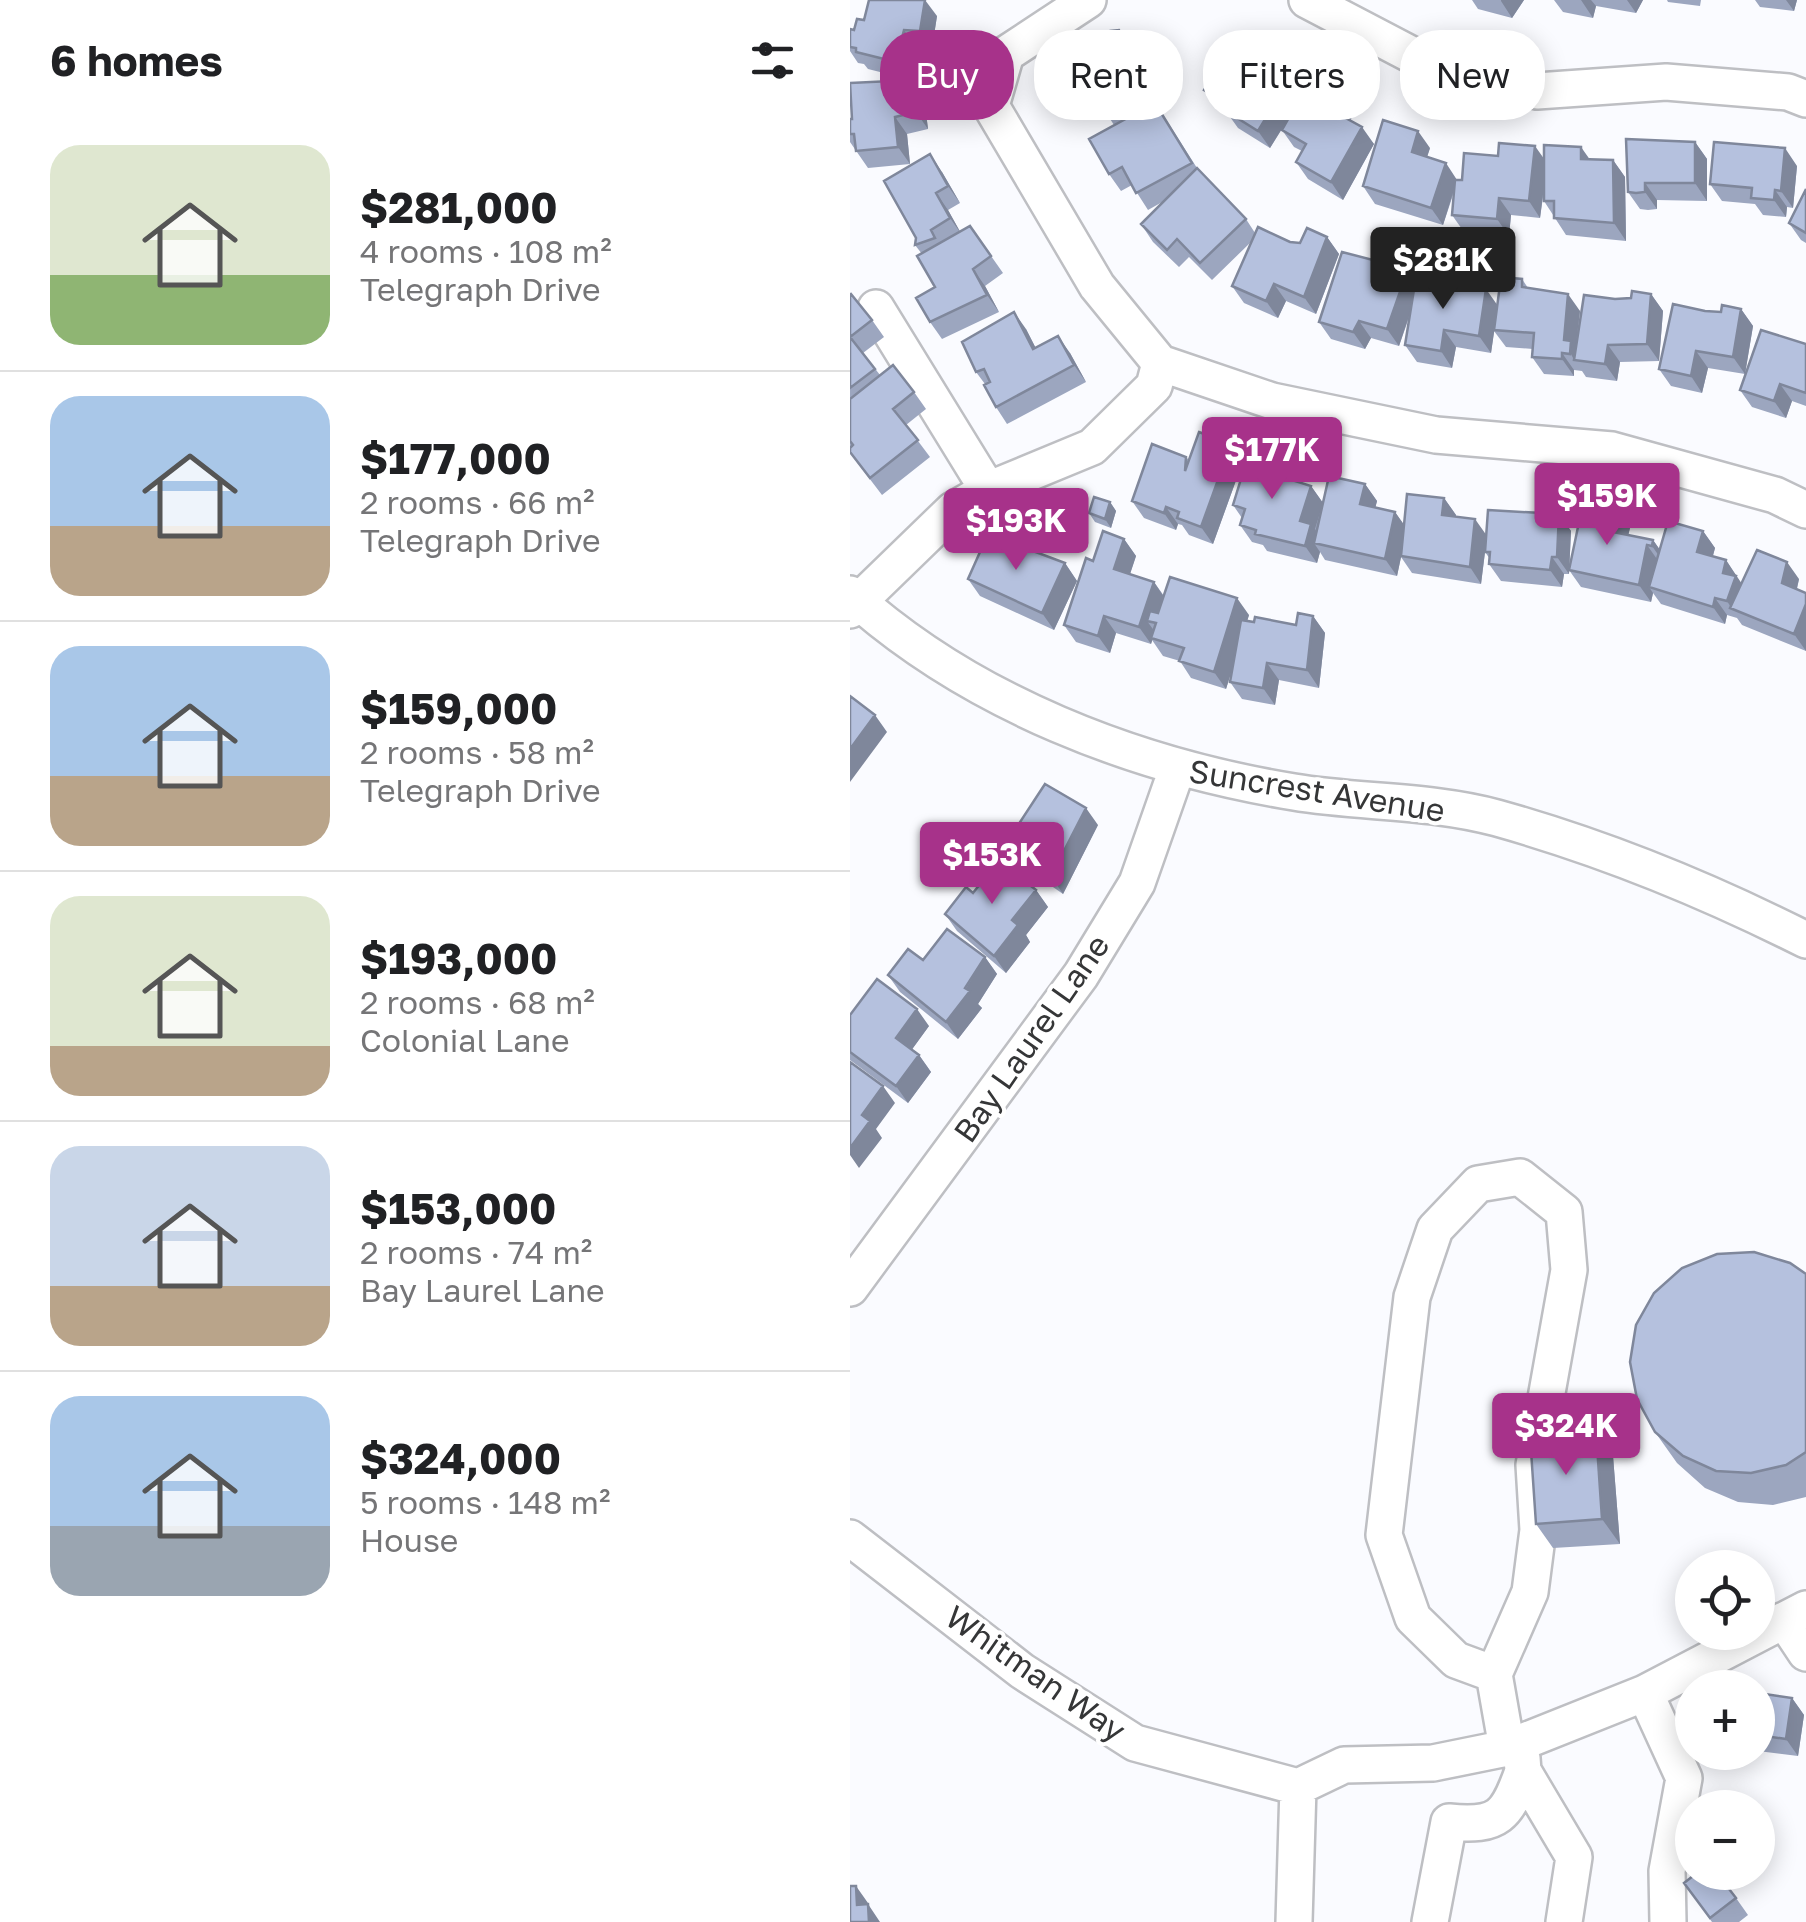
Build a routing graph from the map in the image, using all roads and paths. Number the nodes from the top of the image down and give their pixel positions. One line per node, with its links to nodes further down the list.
1 (1088, 0): 5 (street)
2 (1307, 0): 3 (street)
3 (1806, 99)
4 (876, 308): 6 (street)
5 (1160, 363): 6 (street); 7 (street)
6 (988, 490): 8 (street)
7 (1806, 510)
8 (853, 602): 9 (street, Suncrest Avenue)
9 (1177, 769): 10 (street, Suncrest Avenue); 11 (street, Bay Laurel Lane)
10 (1806, 940)
11 (850, 1288)
12 (850, 1538): 18 (street, Whitman Way)
13 (1795, 1615): 14 (street); 16 (street)
14 (1806, 1654)
15 (1494, 1674): 15 (street); 17 (street)
16 (1645, 1693): 17 (street); 22 (street)
17 (1517, 1754): 18 (street); 20 (street); 21 (street)
18 (1298, 1788): 19 (street)
19 (1294, 1922)
20 (1430, 1922)
21 (1564, 1922)
22 (1668, 1922)

